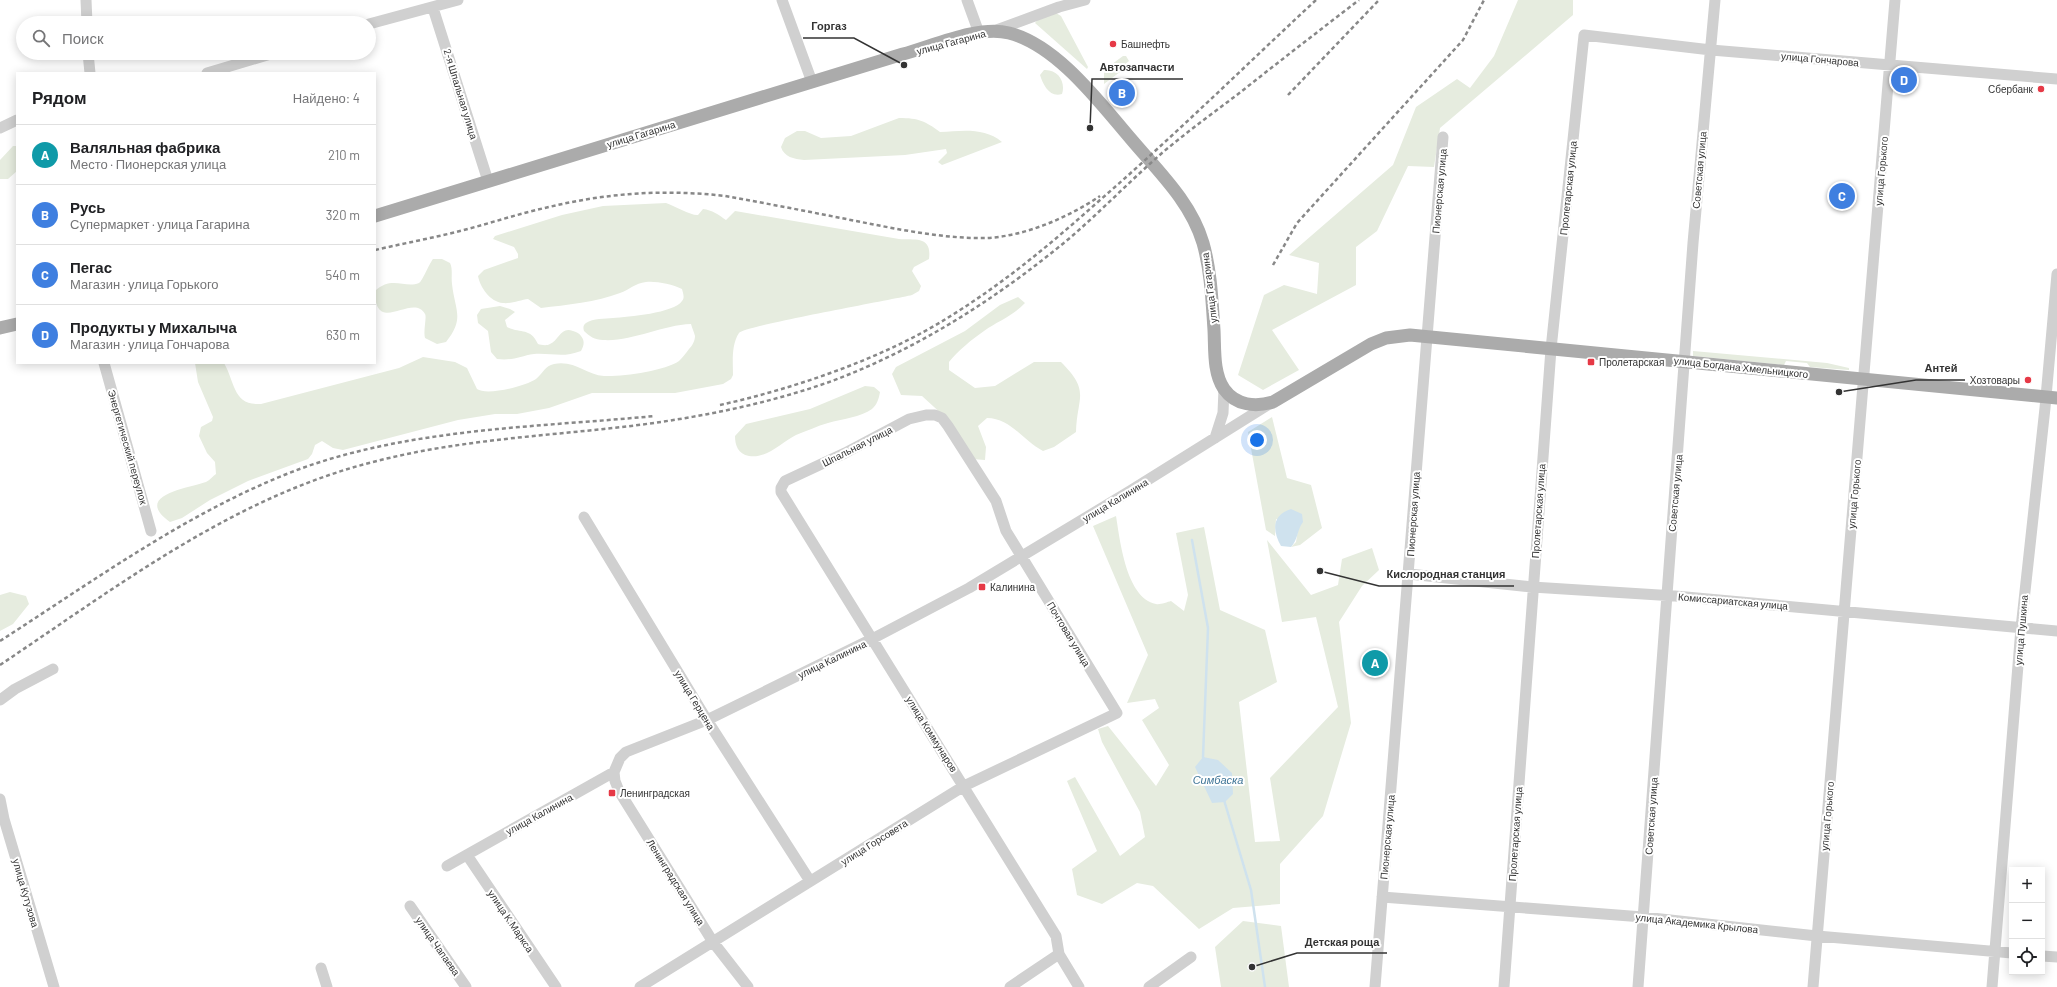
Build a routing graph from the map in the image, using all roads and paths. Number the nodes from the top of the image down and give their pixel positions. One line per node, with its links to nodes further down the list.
1 (86, 0): 9 (street)
2 (458, 0): 8 (street)
3 (782, 0): 21 (street)
4 (967, 0): 12 (street)
5 (1085, 0): 11 (street)
6 (1715, 0): 14 (street, Советская улица)
7 (1894, 0): 17 (street, улица Горького)
8 (433, 8): 10 (street); 25 (street, 2-я Шпальная улица)
9 (87, 16)
10 (376, 22)
11 (994, 31): 12 (main road, улица Гагарина); 35 (main road, улица Гагарина)
12 (979, 32): 21 (main road, улица Гагарина)
13 (1584, 35): 14 (street, улица Гончарова); 31 (street, Пролетарская улица)
14 (1711, 50): 17 (street, улица Гончарова); 32 (street, Советская улица)
15 (89, 60): 18 (street)
16 (251, 60): 19 (street)
17 (1889, 64): 20 (street, улица Гончарова); 34 (street, улица Горького)
18 (90, 72)
19 (210, 72)
20 (2057, 79)
21 (812, 82): 25 (main road, улица Гагарина)
22 (16, 120): 23 (street)
23 (0, 128)
24 (1443, 137): 30 (street, Пионерская улица)
25 (488, 181): 26 (main road, улица Гагарина)
26 (376, 216)
27 (2057, 274): 36 (street, улица Пушкина)
28 (16, 324): 29 (main road)
29 (0, 328)
30 (1426, 336): 31 (main road, улица Богдана Хмельницкого); 37 (main road, улица Богдана Хмельницкого); 44 (street, Пионерская улица)
31 (1551, 349): 32 (main road, улица Богдана Хмельницкого); 45 (street, Пролетарская улица)
32 (1685, 361): 34 (main road, улица Богдана Хмельницкого); 46 (street, Советская улица)
33 (104, 364): 42 (street, Энергетический переулок)
34 (1864, 380): 36 (main road, улица Богдана Хмельницкого); 47 (street, улица Горького)
35 (1224, 389): 37 (main road, улица Гагарина); 39 (street)
36 (2051, 397): 48 (street, улица Пушкина)
37 (1273, 402): 39 (street, улица Калинина)
38 (934, 415): 40 (street, Шпальная улица); 43 (street, Почтовая улица)
39 (1215, 438): 43 (street, улица Калинина)
40 (782, 484): 50 (street, улица Коммунаров)
41 (584, 517): 54 (street, улица Герцена)
42 (151, 531)
43 (1023, 557): 50 (street, улица Калинина); 53 (street, Почтовая улица)
44 (1408, 574): 45 (street, Комиссариатская улица); 61 (street, Пионерская улица)
45 (1532, 587): 46 (street, Комиссариатская улица); 63 (street, Пролетарская улица)
46 (1667, 595): 47 (street, Комиссариатская улица); 64 (street, Советская улица)
47 (1844, 611): 48 (street, Комиссариатская улица); 65 (street, улица Горького)
48 (2021, 628): 49 (street, Комиссариатская улица); 67 (street, улица Пушкина)
49 (2057, 631)
50 (872, 639): 54 (street, улица Калинина); 56 (street, улица Коммунаров)
51 (53, 669): 52 (street)
52 (0, 700)
53 (1117, 713): 56 (street, улица Горсовета)
54 (707, 720): 55 (street, улица Калинина); 60 (street, улица Герцена)
55 (614, 772): 58 (street, улица Калинина); 66 (street, Ленинградская улица)
56 (964, 786): 60 (street, улица Горсовета); 69 (street, улица Коммунаров)
57 (0, 799): 75 (street, улица Кутузова)
58 (467, 855): 59 (street, улица Калинина); 78 (street, улица К.Маркса)
59 (447, 866)
60 (810, 881): 66 (street, улица Горсовета)
61 (1382, 897): 63 (street, улица Академика Крылова); 84 (street, Пионерская улица)
62 (410, 906): 77 (street, улица Чапаева)
63 (1510, 908): 64 (street, улица Академика Крылова); 85 (street, Пролетарская улица)
64 (1643, 918): 65 (street, улица Академика Крылова); 86 (street, Советская улица)
65 (1817, 936): 67 (street, улица Академика Крылова); 87 (street, улица Горького)
66 (713, 942): 74 (street, улица Горсовета); 80 (street, Ленинградская улица)
67 (1995, 951): 68 (street, улица Академика Крылова); 88 (street, улица Пушкина)
68 (2009, 953)
69 (1059, 954): 81 (street); 82 (street, улица Коммунаров)
70 (2045, 956): 72 (street)
71 (1191, 957): 83 (street)
72 (2057, 957)
73 (322, 968): 76 (street)
74 (652, 984): 79 (street, улица Горсовета)
75 (54, 987)
76 (327, 987)
77 (466, 987)
78 (556, 987)
79 (640, 987)
80 (748, 987)
81 (1010, 987)
82 (1079, 987)
83 (1149, 987)
84 (1375, 987)
85 (1504, 987)
86 (1638, 987)
87 (1813, 987)
88 (1992, 987)

